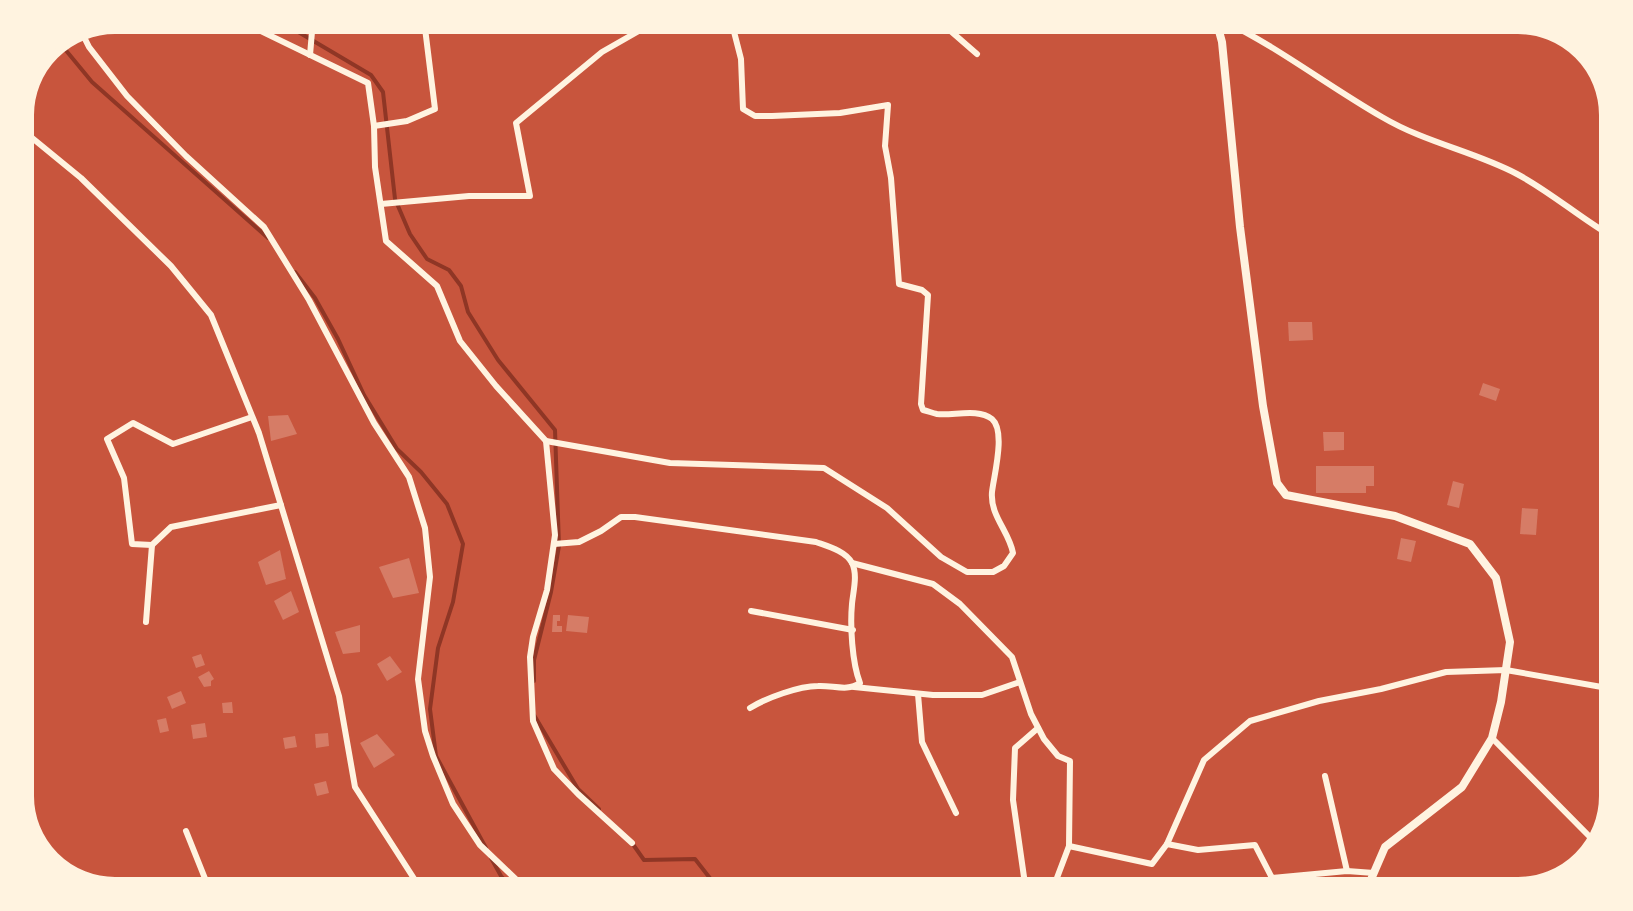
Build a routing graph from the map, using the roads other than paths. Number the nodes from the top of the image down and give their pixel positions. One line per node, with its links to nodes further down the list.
1 (259, 30): 11 (street)
2 (312, 30): 11 (street)
3 (425, 30): 12 (street)
4 (640, 30): 14 (street)
5 (734, 30): 17 (street)
6 (949, 30): 10 (street)
7 (1219, 30): 25 (street)
8 (1244, 30): 15 (street)
9 (83, 36): 44 (street)
10 (976, 54)
11 (310, 55): 12 (street)
12 (374, 126): 14 (street)
13 (30, 136): 16 (street)
14 (381, 204): 17 (street)
15 (1603, 230)
16 (252, 417): 18 (street); 20 (street)
17 (548, 441): 19 (street)
18 (281, 505): 20 (street); 43 (street)
19 (557, 544): 21 (street); 37 (street)
20 (152, 545): 23 (street)
21 (852, 563): 24 (street); 26 (street)
22 (751, 611): 24 (street)
23 (146, 622)
24 (853, 630): 27 (street)
25 (1506, 670): 28 (street); 32 (street); 38 (street)
26 (1020, 682): 29 (street); 31 (street)
27 (854, 687): 29 (street); 30 (street)
28 (1603, 687)
29 (918, 694): 34 (street)
30 (750, 708)
31 (1038, 729): 39 (street); 45 (street)
32 (1492, 738): 36 (street); 41 (street)
33 (1325, 776): 40 (street)
34 (956, 813)
35 (186, 831): 42 (street)
36 (1592, 838)
37 (632, 843)
38 (1167, 844): 39 (street); 40 (street)
39 (1069, 846): 46 (street)
40 (1347, 871): 41 (street)
41 (1374, 873): 47 (street)
42 (206, 881)
43 (416, 881)
44 (518, 881)
45 (1025, 881)
46 (1056, 881)
47 (1370, 881)

